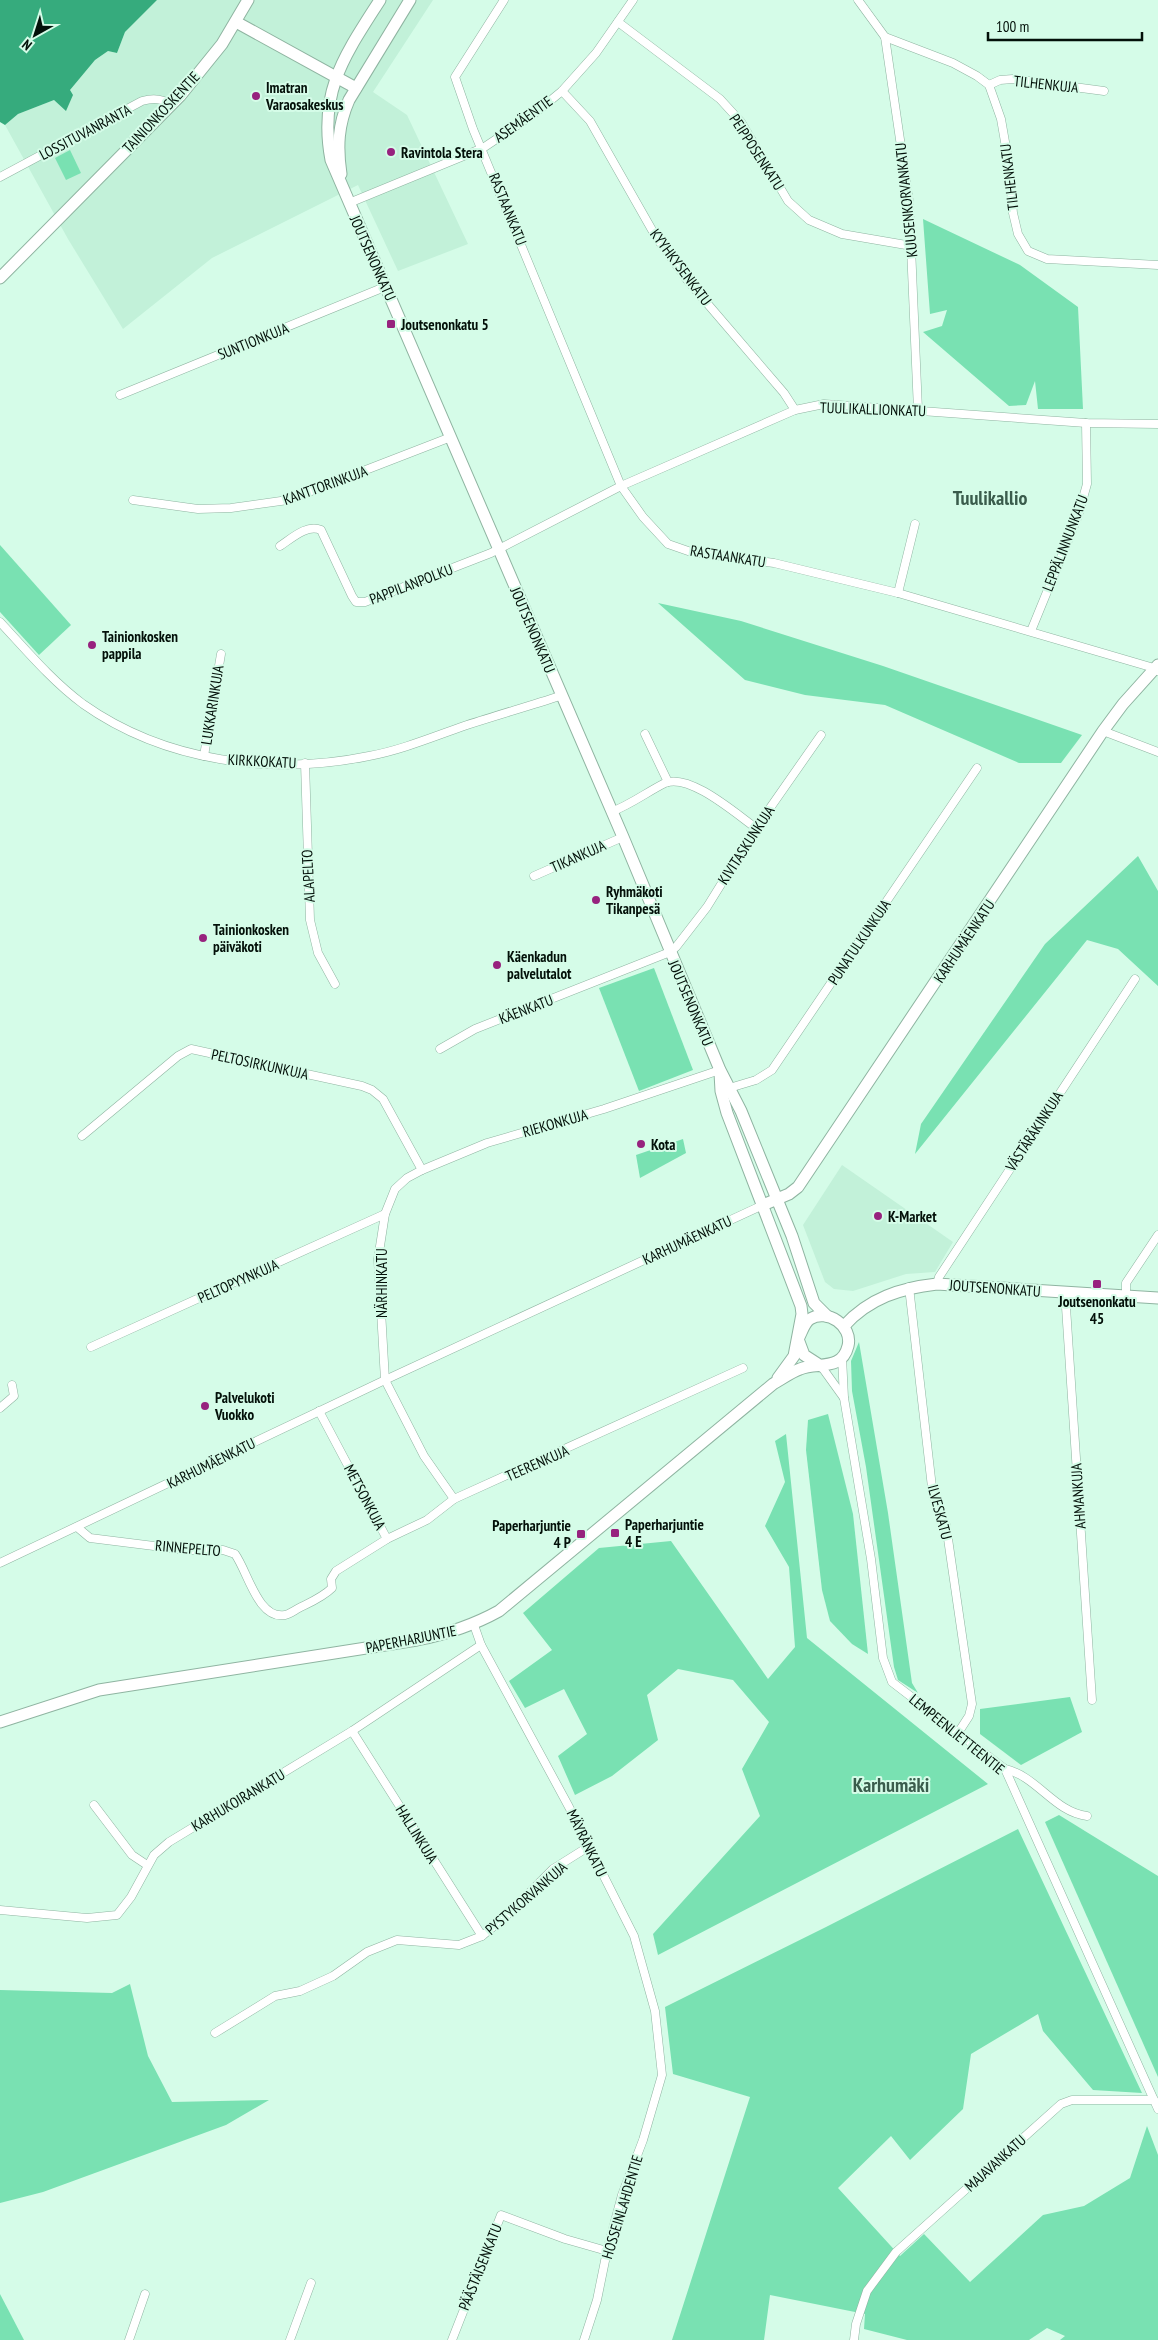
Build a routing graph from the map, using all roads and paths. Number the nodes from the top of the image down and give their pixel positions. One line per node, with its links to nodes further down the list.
1 (248, 0): 7 (main road, TAINIONKOSKENTIE)
2 (380, 0): 10 (main road)
3 (410, 0): 12 (main road)
4 (504, 0): 16 (street, RASTAANKATU)
5 (633, 0): 8 (street, ASEMÄENTIE)
6 (858, 0): 9 (street, KUUSENKORVANKATU)
7 (236, 22): 10 (main road); 15 (main road, TAINIONKOSKENTIE)
8 (618, 22): 13 (street, ASEMÄENTIE); 20 (street, PEIPPOSENKATU)
9 (885, 36): 11 (street); 20 (street, KUUSENKORVANKATU)
10 (335, 78): 12 (main road); 18 (main road, JOUTSENONKATU)
11 (989, 85): 14 (street, TILHENKUJA); 21 (street, TILHENKATU)
12 (356, 88): 18 (main road, JOUTSENONKATU)
13 (562, 91): 16 (street, ASEMÄENTIE); 25 (street, KYYHKYSENKATU)
14 (1104, 91)
15 (171, 105): 17 (street, LOSSITUVANRANTA); 22 (main road, TAINIONKOSKENTIE)
16 (483, 148): 19 (street, ASEMÄENTIE); 30 (street, RASTAANKATU)
17 (0, 178)
18 (344, 191): 19 (main road, JOUTSENONKATU)
19 (349, 203): 23 (main road, JOUTSENONKATU)
20 (912, 246): 26 (street, KUUSENKORVANKATU)
21 (1158, 265)
22 (0, 278)
23 (387, 286): 24 (street, SUNTIONKUJA); 29 (main road, JOUTSENONKATU)
24 (120, 395)
25 (795, 410): 26 (street, TUULIKALLIONKATU); 30 (street, TUULIKALLIONKATU)
26 (918, 410): 27 (street, TUULIKALLIONKATU)
27 (1086, 423): 28 (street, TUULIKALLIONKATU); 37 (street, LEPPÄLINNUNKATU)
28 (1158, 424)
29 (451, 437): 31 (street, KANTTORINKUJA); 34 (main road, JOUTSENONKATU)
30 (621, 486): 34 (street, TUULIKALLIONKATU); 35 (street, RASTAANKATU)
31 (133, 500)
32 (915, 524): 35 (street)
33 (280, 546): 34 (street, PAPPILANPOLKU)
34 (499, 548): 40 (main road, JOUTSENONKATU)
35 (898, 593): 37 (street, RASTAANKATU)
36 (0, 622): 45 (street, KIRKKOKATU)
37 (1031, 631): 39 (street, RASTAANKATU)
38 (221, 654): 45 (street, LUKKARINKUJA)
39 (1157, 668): 41 (main road, KARHUMÄENKATU)
40 (560, 696): 46 (street, KIRKKOKATU); 49 (main road, JOUTSENONKATU)
41 (1103, 731): 44 (street); 62 (main road, KARHUMÄENKATU)
42 (645, 734): 48 (street)
43 (821, 735): 50 (street, KIVITASKUNKUJA)
44 (1158, 752)
45 (204, 756): 46 (street, KIRKKOKATU)
46 (305, 763): 55 (street, ALAPELTO)
47 (977, 768): 58 (street, PUNATULKUNKUJA)
48 (668, 782): 49 (street); 50 (street)
49 (611, 812): 51 (main road, JOUTSENONKATU)
50 (756, 828): 53 (street, KIVITASKUNKUJA)
51 (622, 837): 52 (street, TIKANKUJA); 53 (main road, JOUTSENONKATU)
52 (534, 876)
53 (670, 952): 56 (street, KÄENKATU); 57 (main road, JOUTSENONKATU)
54 (1135, 979): 66 (street, VÄSTÄRÄKINKUJA)
55 (335, 984)
56 (440, 1049)
57 (720, 1070): 58 (main road, JOUTSENONKATU); 60 (street, RIEKONKUJA)
58 (725, 1089): 62 (main road, JOUTSENONKATU); 63 (main road, JOUTSENONKATU)
59 (82, 1136): 60 (street, PELTOSIRKUNKUJA)
60 (422, 1170): 61 (street, RIEKONKUJA)
61 (395, 1189): 64 (street, NÄRHINKATU)
62 (777, 1200): 63 (main road, KARHUMÄENKATU); 71 (main road, JOUTSENONKATU)
63 (763, 1205): 73 (main road, JOUTSENONKATU); 78 (street, KARHUMÄENKATU)
64 (385, 1214): 74 (street, PELTOPYYNKUJA); 78 (street, NÄRHINKATU)
65 (1158, 1235): 69 (street)
66 (937, 1284): 67 (main road, JOUTSENONKATU); 68 (main road, JOUTSENONKATU)
67 (909, 1287): 72 (main road, JOUTSENONKATU); 93 (street, ILVESKATU)
68 (1065, 1292): 69 (main road, JOUTSENONKATU); 90 (street, AHMANKUJA)
69 (1126, 1296): 70 (main road, JOUTSENONKATU)
70 (1158, 1298)
71 (827, 1316): 72 (main road); 73 (main road)
72 (844, 1326): 75 (main road)
73 (798, 1339): 76 (main road); 79 (main road, PAPERHARJUNTIE)
74 (91, 1347)
75 (842, 1357): 76 (main road); 81 (street, LEMPEENLIETTEENTIE)
76 (821, 1366): 79 (main road, PAPERHARJUNTIE); 81 (street, LEMPEENLIETTEENTIE)
77 (743, 1368): 84 (street, TEERENKUJA)
78 (385, 1380): 83 (street, KARHUMÄENKATU); 84 (street)
79 (774, 1384): 88 (main road, PAPERHARJUNTIE)
80 (12, 1385): 82 (street)
81 (844, 1398): 93 (street, LEMPEENLIETTEENTIE)
82 (0, 1408)
83 (319, 1411): 85 (street, KARHUMÄENKATU); 86 (street, METSONKUJA)
84 (454, 1499): 86 (street, METSONKUJA)
85 (77, 1527): 86 (street, RINNEPELTO); 87 (street, KARHUMÄENKATU)
86 (387, 1539)
87 (0, 1563)
88 (474, 1625): 89 (street, MÄYRÄNKATU); 91 (main road, PAPERHARJUNTIE)
89 (481, 1645): 92 (street, KARHUKOIRANKATU); 97 (street, MÄYRÄNKATU)
90 (1092, 1700)
91 (0, 1722)
92 (352, 1731): 98 (street, KARHUKOIRANKATU); 100 (street, HALLINKUJA)
93 (958, 1733): 94 (street, LEMPEENLIETTEENTIE)
94 (1005, 1769): 96 (street); 103 (street, LEMPEENLIETTEENTIE)
95 (94, 1805): 98 (street)
96 (1088, 1816)
97 (588, 1847): 100 (street, PYSTYKORVANKUJA); 102 (street, MÄYRÄNKATU)
98 (147, 1866): 99 (street, KARHUKOIRANKATU)
99 (0, 1910)
100 (482, 1936): 101 (street, PYSTYKORVANKUJA)
101 (215, 2033)
102 (662, 2075): 105 (street, HOSSEINLAHDENTIE)
103 (1154, 2100): 104 (street, LEMPEENLIETTEENTIE); 112 (street, MAJAVANKATU)
104 (1158, 2109)
105 (607, 2251): 110 (street, PÄÄSTÄISENKATU); 111 (street, HOSSEINLAHDENTIE)
106 (311, 2282): 109 (street)
107 (145, 2294): 108 (street)
108 (128, 2340)
109 (290, 2340)
110 (452, 2340)
111 (584, 2340)
112 (854, 2340)

